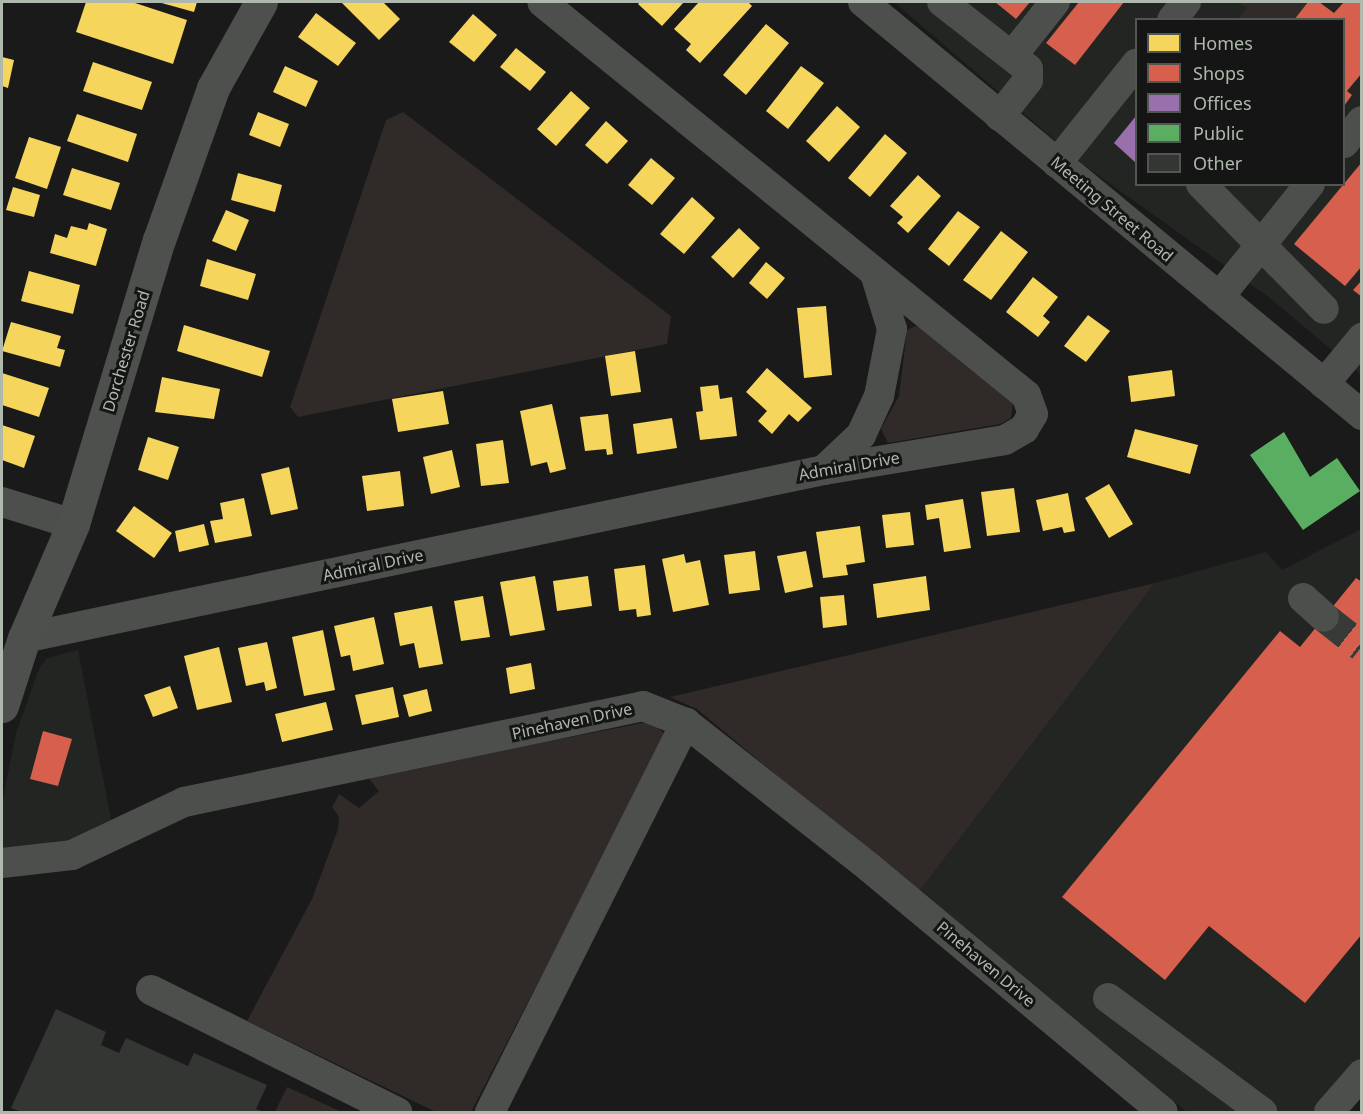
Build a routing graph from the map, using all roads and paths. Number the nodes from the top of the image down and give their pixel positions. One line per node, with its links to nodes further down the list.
1 (261, 2): 25 (main road, Dorchester Road)
2 (542, 2): 17 (street, Admiral Drive)
3 (863, 2): 10 (street, Meeting Street Road)
4 (942, 2): 8 (street)
5 (1055, 2): 8 (street)
6 (1186, 2): 7 (street)
7 (1174, 18)
8 (1011, 56): 10 (street)
9 (1135, 66): 13 (street)
10 (1000, 116): 13 (street, Meeting Street Road)
11 (1362, 121): 12 (street)
12 (1345, 142)
13 (1057, 163): 18 (street, Meeting Street Road)
14 (1203, 186): 16 (street)
15 (1308, 186): 16 (street)
16 (1260, 244): 18 (street); 19 (street)
17 (875, 273): 23 (street); 23 (street, Admiral Drive)
18 (1218, 297): 21 (street, Meeting Street Road)
19 (1324, 309)
20 (1362, 338): 21 (street)
21 (1324, 384): 22 (street, Meeting Street Road)
22 (1362, 415)
23 (824, 470): 26 (street, Admiral Drive)
24 (2, 502): 25 (street)
25 (73, 524): 26 (main road, Dorchester Road)
26 (24, 638): 27 (main road, Dorchester Road)
27 (2, 706)
28 (686, 723): 29 (street, Pinehaven Drive); 34 (street); 35 (street, Pinehaven Drive)
29 (2, 863)
30 (151, 990): 33 (street)
31 (1108, 998): 36 (street)
32 (1362, 1074): 37 (street)
33 (397, 1113)
34 (490, 1113)
35 (1163, 1113)
36 (1262, 1113)
37 (1329, 1113)

